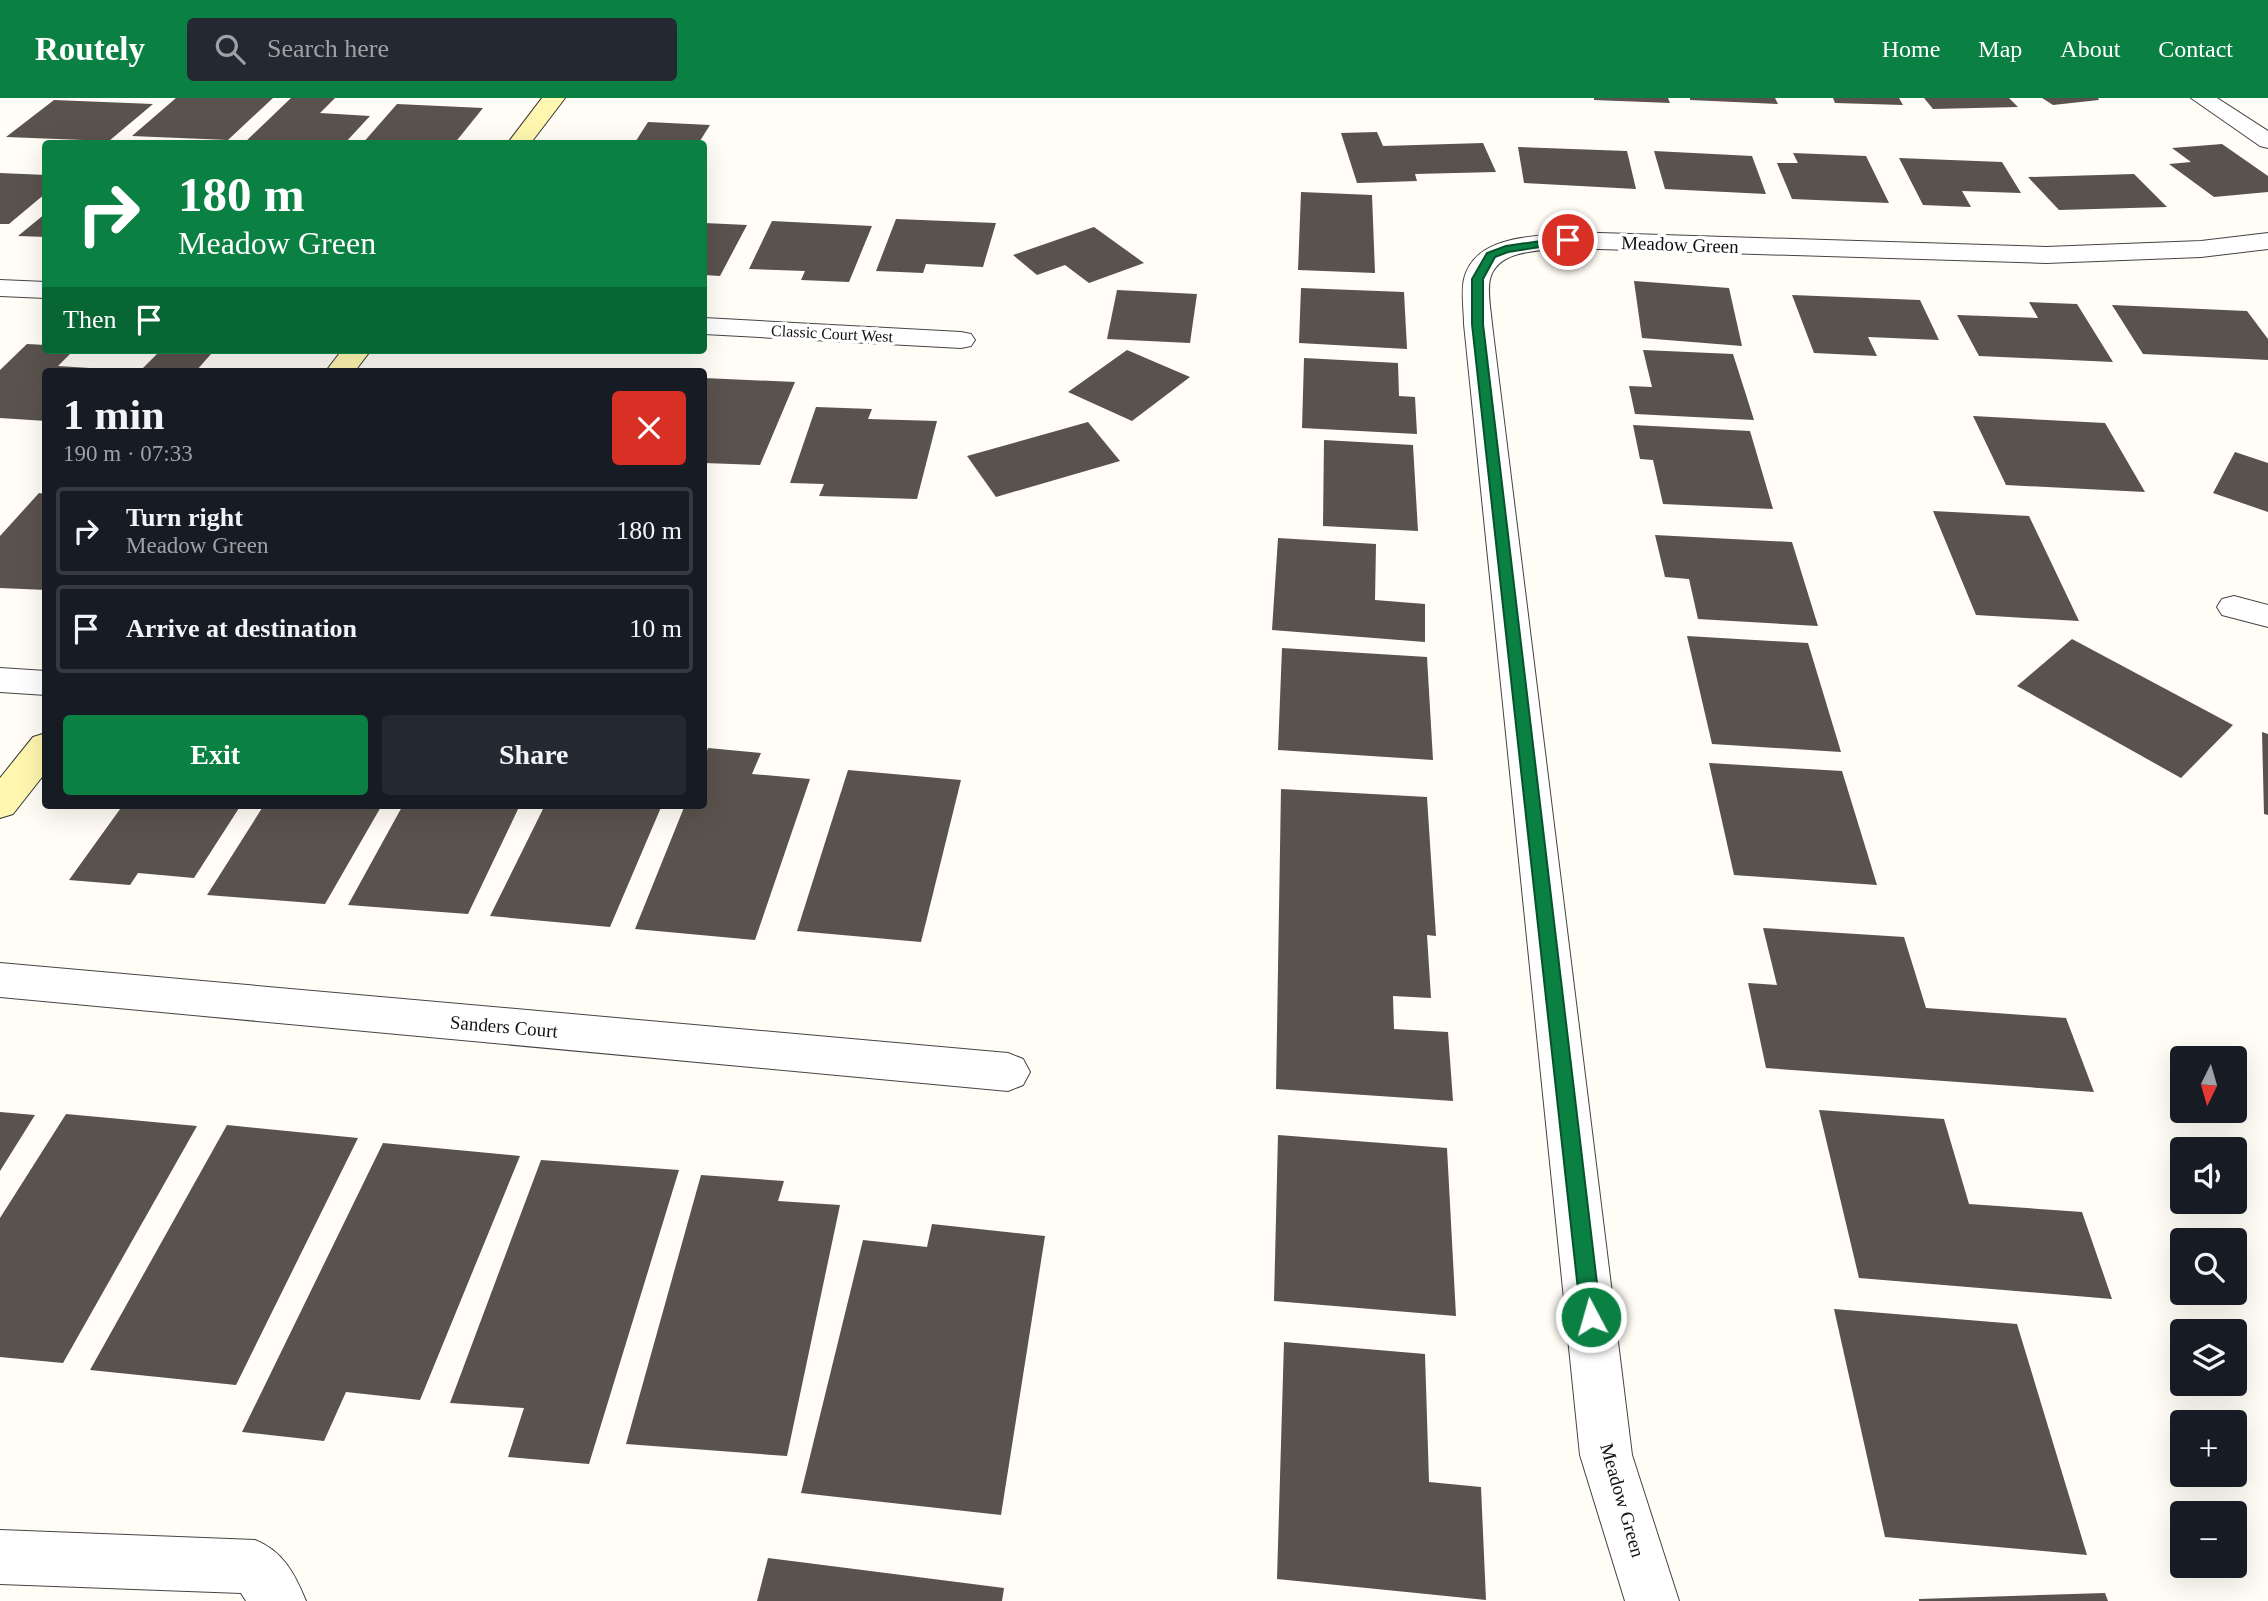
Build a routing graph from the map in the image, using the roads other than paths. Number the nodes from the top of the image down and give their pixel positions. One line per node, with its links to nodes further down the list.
1 (554, 98): 3 (main road)
2 (2202, 98): 4 (street)
3 (521, 140)
4 (2268, 141)
5 (2268, 241): 22 (street, Meadow Green)
6 (0, 288): 7 (street)
7 (42, 290)
8 (707, 326): 9 (street, Classic Court West)
9 (961, 340)
10 (354, 354): 11 (main road)
11 (342, 368)
12 (2234, 607): 13 (street)
13 (2268, 616)
14 (0, 680): 15 (street)
15 (42, 683)
16 (42, 751): 17 (main road)
17 (0, 804)
18 (0, 980): 19 (street, Sanders Court)
19 (1008, 1072)
20 (0, 1557): 21 (street)
21 (279, 1601)
22 (1652, 1601)

